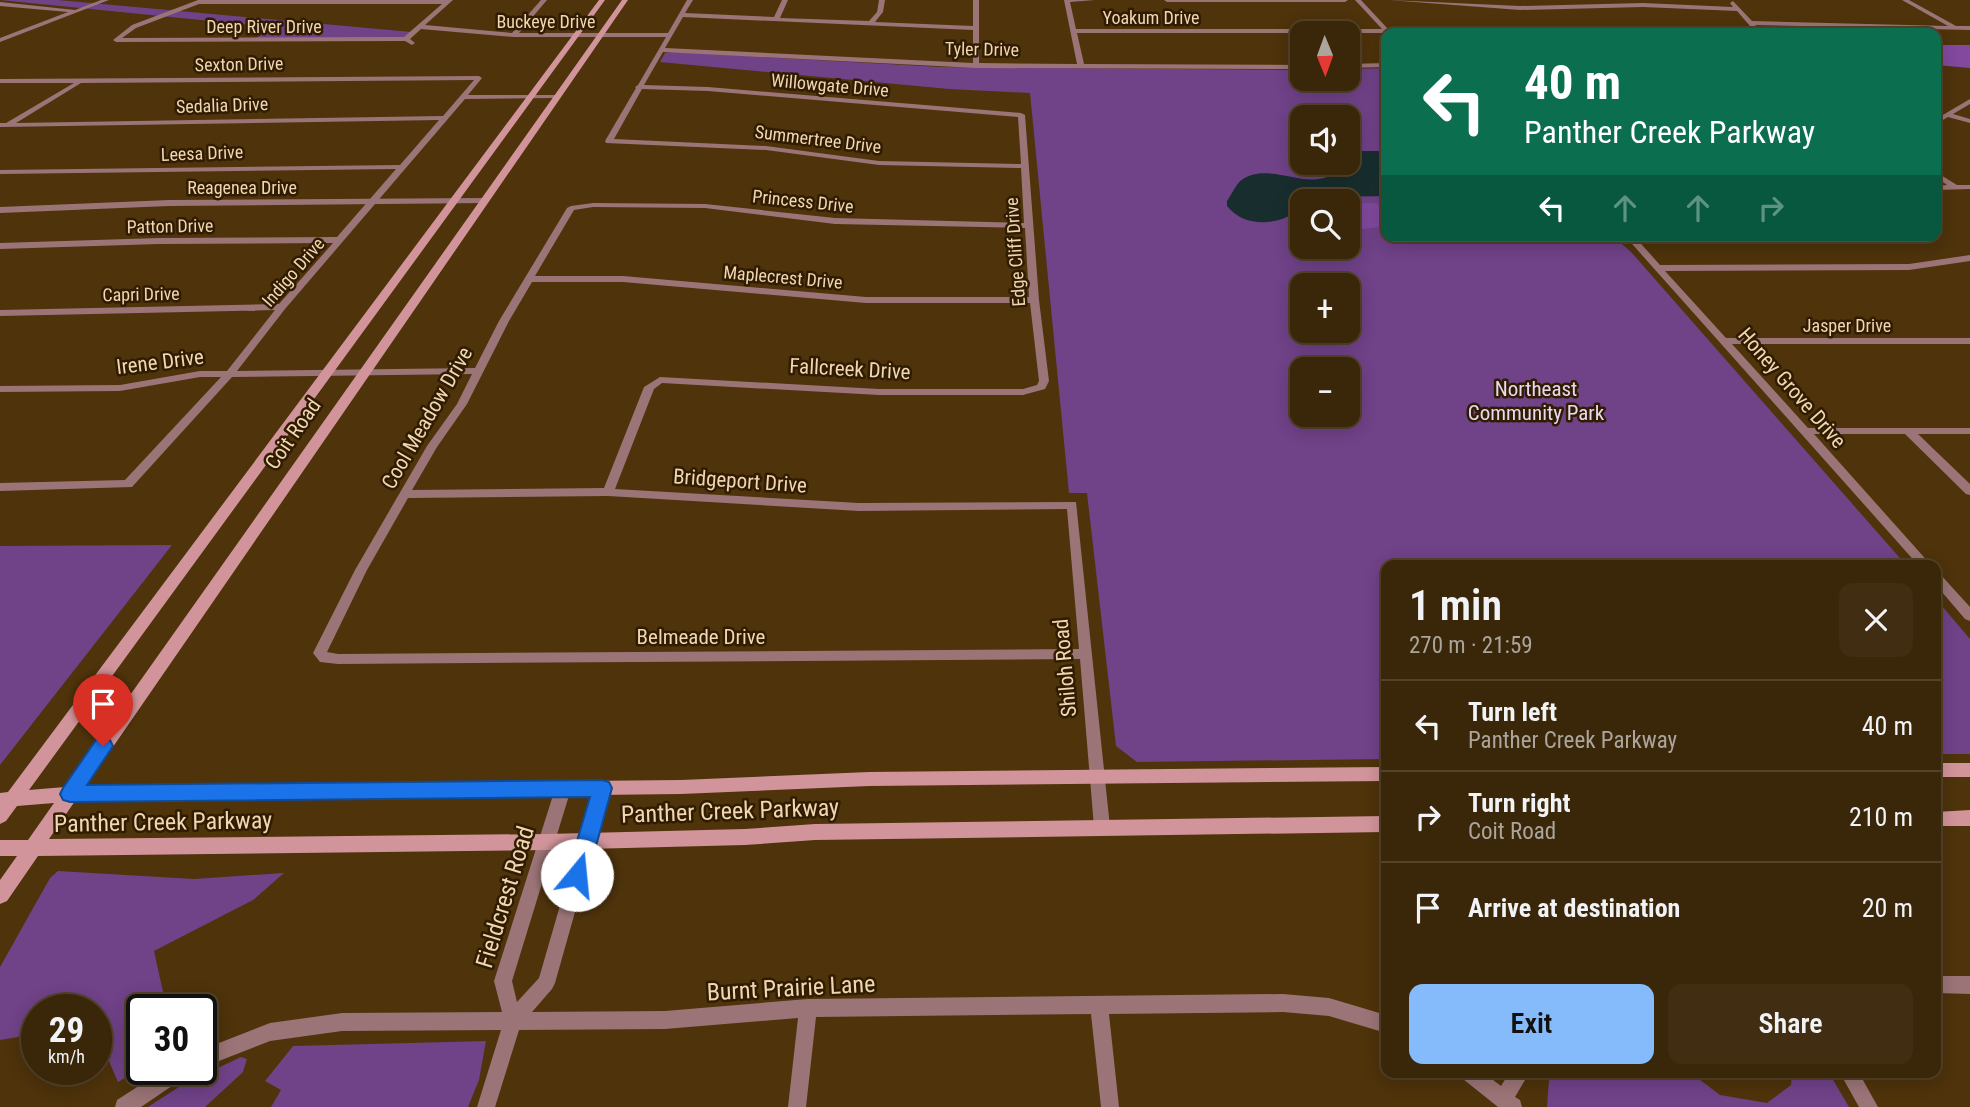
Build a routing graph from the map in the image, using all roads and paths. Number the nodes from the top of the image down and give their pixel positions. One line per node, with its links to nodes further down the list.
1 (12, 0): 21 (street)
2 (106, 0): 23 (street)
3 (544, 0): 36 (street)
4 (603, 0): 37 (main road, Coit Road)
5 (625, 0): 38 (main road, Coit Road)
6 (690, 0): 24 (street)
7 (785, 0): 25 (street)
8 (882, 0): 26 (street)
9 (976, 0): 29 (street)
10 (1067, 0): 11 (street); 35 (street)
11 (1092, 0)
12 (1167, 0): 13 (street)
13 (1345, 0)
14 (1358, 0): 30 (street)
15 (1391, 0): 20 (street)
16 (1731, 0): 22 (street)
17 (1905, 0): 32 (street)
18 (200, 1): 19 (street); 28 (street, Deep River Drive)
19 (449, 1): 28 (street)
20 (1449, 2): 22 (street)
21 (0, 4): 23 (street)
22 (1738, 9): 27 (street)
23 (78, 12): 40 (street)
24 (681, 15): 25 (street); 39 (street)
25 (777, 17): 26 (street)
26 (871, 23): 29 (street)
27 (1750, 23): 31 (street); 32 (street)
28 (422, 27): 36 (street, Buckeye Drive)
29 (976, 28): 44 (street)
30 (1384, 28)
31 (1754, 28)
32 (1956, 28): 33 (street)
33 (1970, 28)
34 (1381, 30): 35 (street, Yoakum Drive)
35 (1073, 31): 42 (street)
36 (514, 35): 37 (street, Buckeye Drive)
37 (576, 35): 38 (street, Buckeye Drive); 51 (main road, Coit Road)
38 (601, 35): 39 (street, Buckeye Drive); 52 (main road, Coit Road)
39 (670, 35): 41 (street)
40 (3, 40)
41 (661, 50): 44 (street, Tyler Drive); 50 (street)
42 (1081, 65): 44 (street, Tyler Drive); 46 (street, Tyler Drive)
43 (1381, 65): 45 (street)
44 (976, 66)
45 (1360, 66)
46 (1290, 67)
47 (478, 78): 49 (street, Sexton Drive); 53 (street, Indigo Drive)
48 (0, 81): 49 (street, Sexton Drive)
49 (79, 82): 60 (street)
50 (638, 87): 55 (street, Willowgate Drive); 61 (street, Summertree Drive)
51 (532, 96): 52 (street); 53 (street); 70 (main road, Coit Road)
52 (557, 96): 68 (main road, Coit Road)
53 (463, 97): 57 (street, Indigo Drive)
54 (1970, 101): 56 (street)
55 (1020, 114): 61 (street, Edge Cliff Drive)
56 (1947, 115): 58 (street); 59 (street)
57 (445, 118): 60 (street, Sedalia Drive); 62 (street, Indigo Drive)
58 (1941, 119)
59 (1970, 121)
60 (3, 127)
61 (1025, 166): 73 (street, Edge Cliff Drive)
62 (404, 167): 63 (street, Leesa Drive); 69 (street, Indigo Drive)
63 (0, 172)
64 (1941, 177): 65 (street)
65 (1955, 187): 66 (street); 67 (street)
66 (1970, 187)
67 (1941, 188)
68 (484, 201): 70 (street, Reagenea Drive); 86 (main road, Coit Road)
69 (375, 202): 70 (street, Reagenea Drive); 72 (street, Reagenea Drive); 74 (street, Indigo Drive)
70 (453, 202): 85 (main road, Coit Road)
71 (575, 206): 73 (street, Princess Drive); 79 (street, Cool Meadow Drive)
72 (0, 210)
73 (1029, 226): 80 (street, Edge Cliff Drive)
74 (341, 240): 76 (street, Patton Drive); 81 (street, Indigo Drive)
75 (1635, 242): 78 (street, Honey Grove Drive)
76 (0, 246)
77 (1970, 258): 78 (street)
78 (1660, 268): 83 (street, Honey Grove Drive)
79 (529, 279): 80 (street, Maplecrest Drive); 87 (street, Cool Meadow Drive)
80 (1034, 300): 89 (street, Edge Cliff Drive)
81 (282, 307): 82 (street, Capri Drive); 88 (street, Indigo Drive)
82 (0, 313)
83 (1725, 341): 84 (street, Jasper Drive); 92 (street, Honey Grove Drive)
84 (1970, 341)
85 (326, 372): 86 (street, Irene Drive); 88 (street, Irene Drive); 111 (main road, Coit Road)
86 (365, 372): 87 (street, Irene Drive); 110 (main road, Coit Road)
87 (479, 372): 97 (street, Cool Meadow Drive)
88 (230, 373): 90 (street, Irene Drive); 94 (street, Indigo Drive)
89 (1041, 387): 96 (street, Fallcreek Drive)
90 (0, 389)
91 (1908, 430): 92 (street); 93 (street); 95 (street)
92 (1803, 431): 99 (street, Honey Grove Drive)
93 (1970, 431)
94 (0, 487)
95 (1970, 491)
96 (608, 492): 97 (street, Bridgeport Drive); 98 (street, Bridgeport Drive)
97 (405, 494): 102 (street, Cool Meadow Drive)
98 (1072, 505): 103 (street, Shiloh Road)
99 (1919, 560)
100 (1941, 584): 101 (street)
101 (1970, 616)
102 (320, 653): 103 (street, Belmeade Drive)
103 (1085, 654): 107 (street, Shiloh Road)
104 (1941, 770): 105 (main road)
105 (1970, 770)
106 (1381, 774): 107 (main road, Panther Creek Parkway)
107 (1097, 777): 108 (main road, Panther Creek Parkway); 116 (street, Shiloh Road)
108 (602, 788): 109 (main road, Panther Creek Parkway); 117 (street)
109 (563, 789): 110 (main road, Panther Creek Parkway); 118 (street, Fieldcrest Road)
110 (70, 794): 111 (main road, Panther Creek Parkway); 120 (main road, Coit Road)
111 (6, 800): 112 (main road, Coit Road)
112 (0, 816)
113 (1941, 818): 114 (main road)
114 (1970, 818)
115 (1381, 824): 116 (main road, Panther Creek Parkway)
116 (1102, 827): 117 (main road, Panther Creek Parkway)
117 (588, 840): 118 (main road, Panther Creek Parkway); 126 (street)
118 (547, 842): 120 (main road, Panther Creek Parkway); 126 (street, Fieldcrest Road)
119 (0, 848): 120 (main road, Panther Creek Parkway)
120 (33, 848): 121 (main road, Coit Road)
121 (0, 895)
122 (1941, 985): 123 (street)
123 (1970, 985)
124 (1099, 1004): 125 (street, Burnt Prairie Lane); 127 (street, Burnt Prairie Lane); 137 (street)
125 (808, 1008): 126 (street, Burnt Prairie Lane); 136 (street)
126 (513, 1020): 128 (street, Burnt Prairie Lane); 135 (street)
127 (1381, 1022)
128 (217, 1053)
129 (1476, 1078): 133 (street)
130 (1518, 1078): 133 (street)
131 (1852, 1078): 138 (street)
132 (158, 1085): 134 (street)
133 (1508, 1103)
134 (124, 1107)
135 (486, 1107)
136 (797, 1107)
137 (1110, 1107)
138 (1869, 1107)

